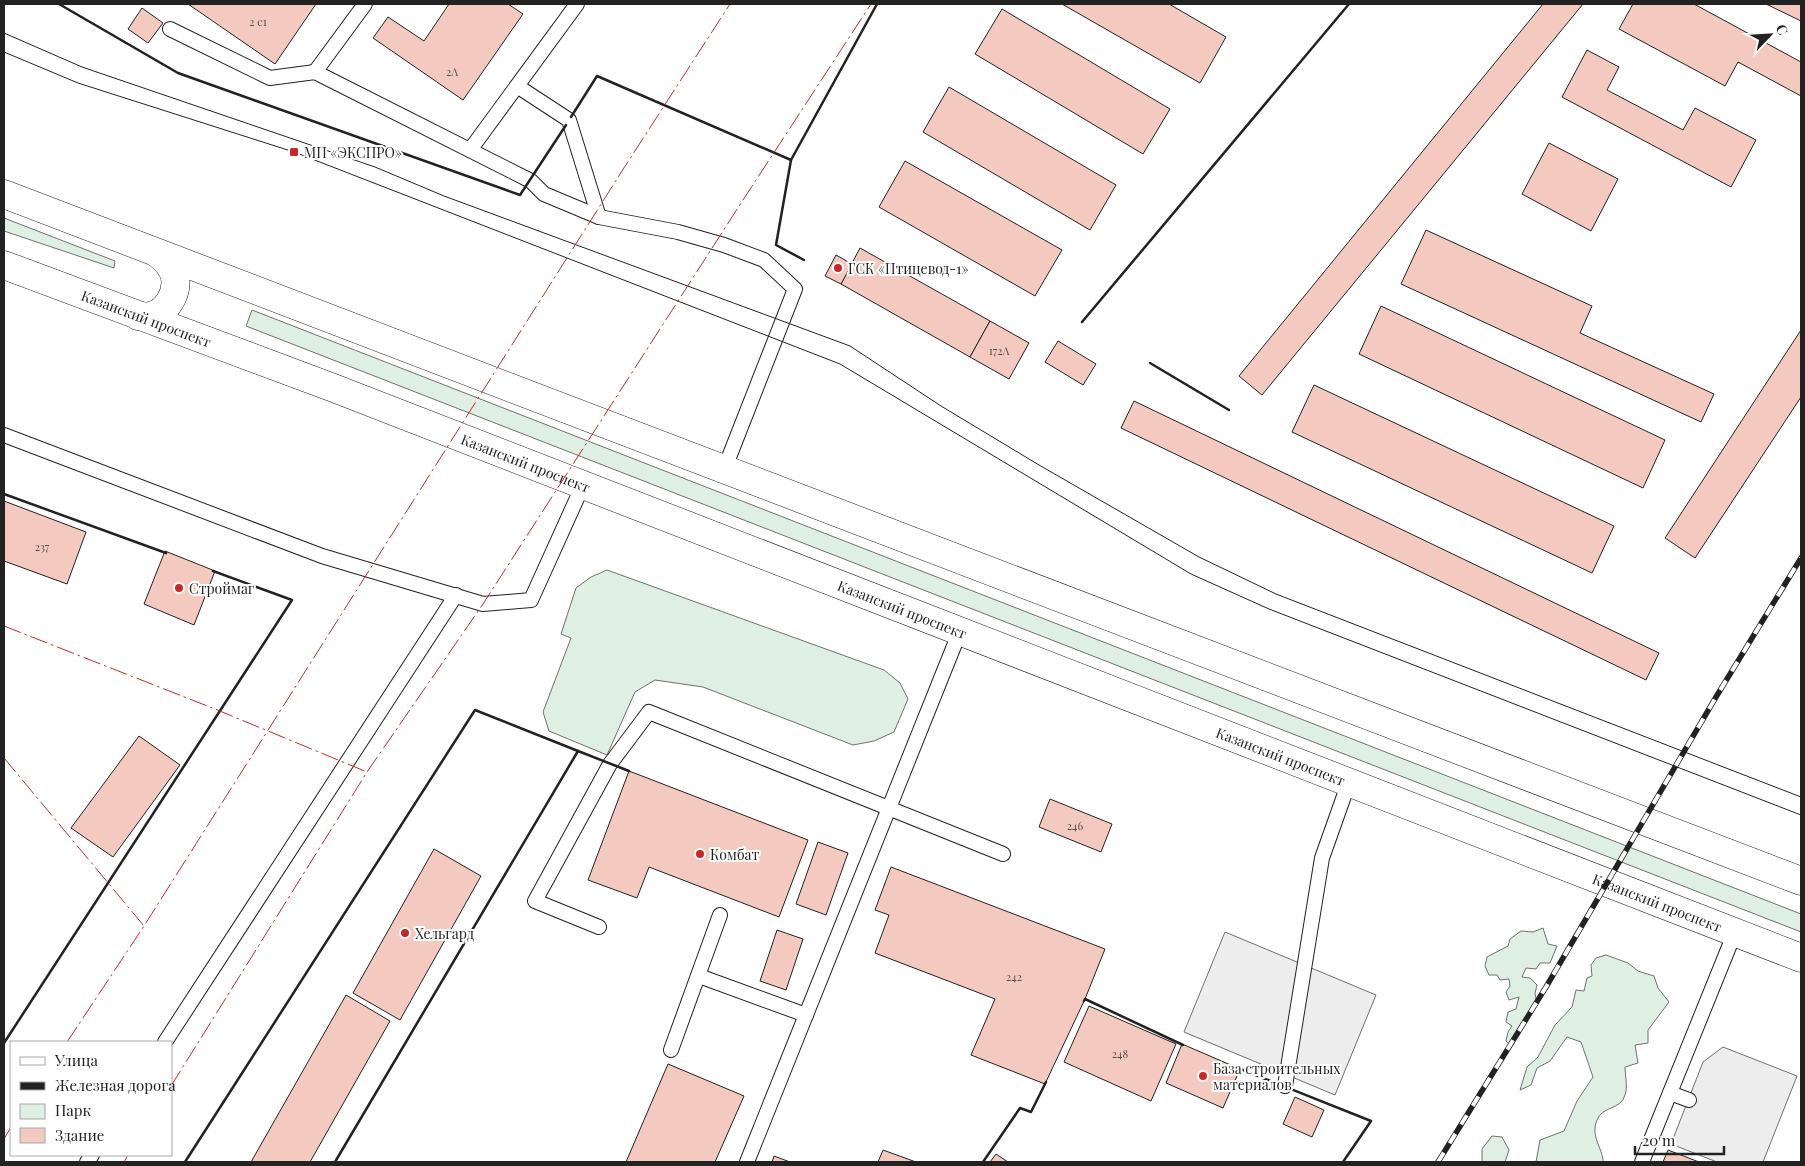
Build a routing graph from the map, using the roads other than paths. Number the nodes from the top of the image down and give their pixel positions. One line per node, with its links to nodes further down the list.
1 (365, 4): 4 (lane)
2 (577, 4): 5 (lane)
3 (170, 29): 4 (lane)
4 (315, 72): 6 (lane)
5 (517, 86): 6 (lane); 8 (lane)
6 (470, 150): 8 (lane)
7 (4, 194): 9 (main road)
8 (599, 217): 13 (lane)
9 (157, 253): 11 (main road); 13 (main road)
10 (4, 265): 11 (main road, Казанский проспект)
11 (138, 316): 14 (main road, Казанский проспект)
12 (4, 435): 15 (lane)
13 (724, 470): 20 (main road)
14 (583, 485): 15 (lane); 16 (main road, Казанский проспект)
15 (456, 595): 27 (lane)
16 (960, 631): 17 (main road, Казанский проспект); 18 (lane)
17 (1350, 782): 23 (main road, Казанский проспект); 29 (lane)
18 (890, 808): 19 (lane); 22 (lane); 26 (lane)
19 (1003, 854)
20 (1801, 881)
21 (720, 915): 25 (lane)
22 (599, 927)
23 (1735, 932): 24 (main road, Казанский проспект); 30 (lane)
24 (1801, 958)
25 (699, 976): 26 (lane); 28 (lane)
26 (806, 1015): 32 (lane)
27 (166, 1041)
28 (671, 1050)
29 (1285, 1086)
30 (1670, 1093): 31 (lane); 33 (lane)
31 (1688, 1100)
32 (747, 1162)
33 (1642, 1162)

